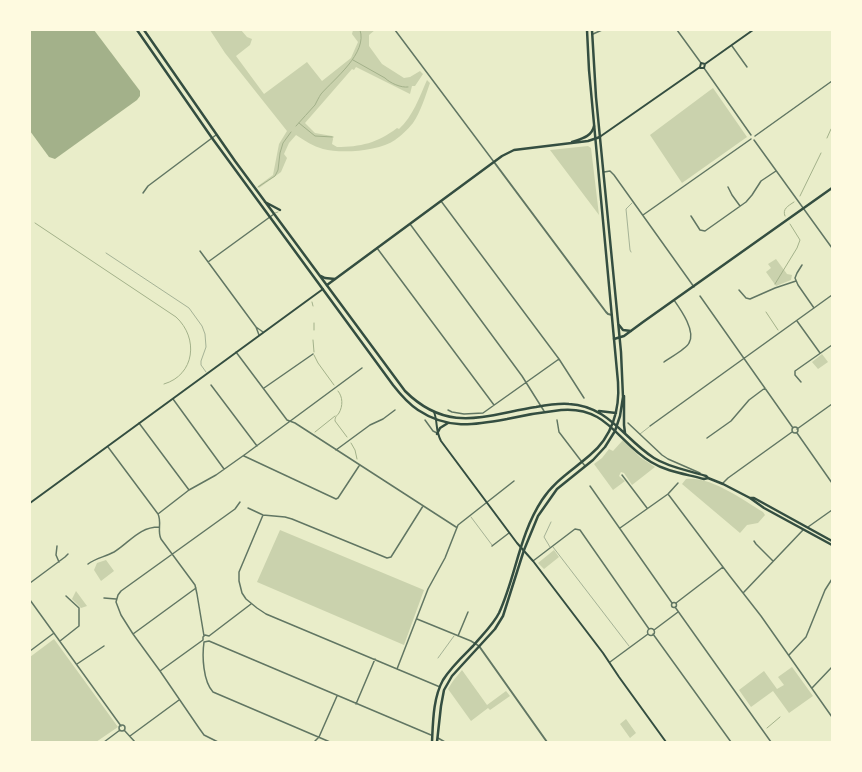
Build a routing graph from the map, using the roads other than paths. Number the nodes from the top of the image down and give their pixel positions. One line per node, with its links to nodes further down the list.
1 (137, 30): 22 (main road)
2 (144, 30): 18 (main road)
3 (395, 30): 27 (street)
4 (587, 30): 17 (main road)
5 (592, 30): 9 (main road)
6 (602, 30): 9 (street)
7 (677, 30): 11 (street)
8 (753, 30): 10 (main road)
9 (593, 34): 20 (main road)
10 (731, 45): 12 (main road); 13 (street)
11 (701, 63): 12 (main road); 14 (main road)
12 (705, 64): 15 (main road)
13 (747, 67)
14 (700, 68): 15 (main road); 20 (main road)
15 (704, 68): 19 (street)
16 (832, 81): 21 (street)
17 (594, 126): 23 (main road); 26 (main road)
18 (216, 134): 22 (street); 33 (main road)
19 (751, 135): 21 (street); 24 (street)
20 (601, 136): 23 (main road); 29 (main road)
21 (755, 136): 25 (street)
22 (212, 138): 32 (street); 42 (main road)
23 (595, 139): 26 (main road); 66 (main road)
24 (751, 139): 25 (street); 40 (street)
25 (754, 140): 28 (street)
26 (566, 144): 27 (main road)
27 (494, 162): 34 (main road); 66 (street)
28 (776, 171): 36 (street); 37 (street)
29 (604, 172): 35 (street); 68 (main road)
30 (728, 187): 36 (street)
31 (832, 188): 37 (main road)
32 (143, 193)
33 (265, 201): 38 (main road); 39 (main road)
34 (441, 201): 43 (main road); 80 (street)
35 (633, 202): 40 (street); 49 (lane)
36 (740, 206): 44 (street)
37 (804, 209): 47 (street); 57 (main road)
38 (279, 211): 39 (lane)
39 (274, 214): 42 (street); 53 (main road)
40 (643, 216): 57 (street)
41 (691, 216): 44 (street)
42 (270, 217): 51 (street); 58 (main road)
43 (410, 224): 46 (main road); 85 (street)
44 (702, 232): 45 (street)
45 (700, 235)
46 (377, 248): 54 (main road); 93 (street)
47 (832, 248)
48 (200, 251): 51 (street)
49 (631, 252)
50 (106, 253): 83 (lane)
51 (208, 262): 69 (street)
52 (802, 265): 55 (street)
53 (319, 274): 54 (main road); 56 (main road)
54 (335, 279): 56 (main road)
55 (796, 281): 62 (street); 65 (street)
56 (327, 286): 58 (main road); 98 (main road)
57 (694, 287): 63 (main road)
58 (323, 289): 71 (main road); 102 (main road)
59 (739, 290): 62 (street)
60 (832, 295): 65 (street)
61 (700, 296): 79 (street)
62 (749, 299): 64 (street)
63 (674, 300): 70 (main road); 81 (street)
64 (749, 304)
65 (814, 308): 67 (street)
66 (612, 315): 74 (main road)
67 (797, 321): 77 (street); 79 (street)
68 (618, 324): 70 (main road); 73 (main road)
69 (256, 327): 71 (street); 72 (street)
70 (631, 331): 73 (main road)
71 (263, 332): 72 (main road)
72 (259, 335): 76 (main road)
73 (620, 338): 74 (main road); 87 (main road)
74 (614, 339): 100 (main road)
75 (832, 345): 77 (street)
76 (236, 352): 83 (main road); 88 (street)
77 (820, 353): 84 (street)
78 (313, 354): 88 (street)
79 (744, 358): 89 (street); 110 (street)
80 (559, 359): 85 (street); 90 (street)
81 (664, 362)
82 (362, 368): 104 (street)
83 (207, 373): 91 (main road)
84 (801, 382)
85 (526, 383): 93 (street); 94 (street)
86 (211, 385): 122 (street)
87 (623, 385): 109 (main road); 118 (main road)
88 (264, 388): 104 (street)
89 (765, 388): 112 (street); 120 (street)
90 (584, 398)
91 (172, 399): 106 (main road); 128 (street)
92 (832, 404): 113 (street)
93 (494, 405): 96 (street)
94 (540, 406): 97 (main road); 98 (main road); 99 (street)
95 (396, 410): 123 (street)
96 (448, 410)
97 (596, 411): 100 (main road); 105 (main road)
98 (434, 412): 102 (main road)
99 (545, 412): 107 (main road); 111 (main road)
100 (616, 413): 105 (main road)
101 (425, 420): 117 (street)
102 (436, 420): 107 (main road); 117 (main road)
103 (557, 420): 125 (street)
104 (290, 422): 122 (street); 123 (street)
105 (613, 422): 109 (main road); 111 (main road)
106 (139, 423): 121 (main road); 137 (street)
107 (448, 423): 117 (main road)
108 (628, 423): 119 (street)
109 (617, 426): 114 (main road); 118 (main road)
110 (650, 426): 119 (lane)
111 (612, 427): 114 (main road); 125 (main road)
112 (793, 428): 113 (street); 115 (street)
113 (797, 429): 116 (street)
114 (615, 431): 127 (main road); 131 (main road)
115 (792, 432): 116 (street); 135 (street)
116 (797, 433): 133 (street)
117 (437, 434): 141 (main road)
118 (626, 434): 130 (main road)
119 (640, 434): 130 (street)
120 (707, 438)
121 (108, 446): 142 (main road); 147 (street)
122 (257, 446): 124 (street)
123 (336, 450): 126 (street)
124 (244, 456): 126 (street); 128 (street)
125 (582, 462): 127 (street); 162 (main road)
126 (360, 465): 143 (street)
127 (585, 466): 164 (main road)
128 (224, 469): 137 (street)
129 (622, 475): 145 (street)
130 (703, 475): 131 (main road)
131 (708, 478): 135 (main road)
132 (514, 481): 141 (street)
133 (832, 482)
134 (678, 483): 138 (street)
135 (723, 484): 139 (main road)
136 (590, 486): 154 (street)
137 (189, 490): 147 (street)
138 (668, 494): 145 (street); 171 (street)
139 (750, 498): 153 (main road); 155 (main road)
140 (240, 502): 166 (street)
141 (486, 502): 149 (street); 156 (main road)
142 (30, 503)
143 (423, 506): 148 (street); 152 (street)
144 (248, 508): 148 (street)
145 (647, 508): 154 (street)
146 (832, 510): 153 (street)
147 (158, 514): 151 (street)
148 (263, 515): 182 (street)
149 (470, 516): 152 (street); 161 (lane)
150 (552, 522): 163 (lane)
151 (159, 527): 166 (street); 170 (street)
152 (456, 527): 186 (street)
153 (807, 527): 155 (street); 158 (main road)
154 (620, 528): 180 (street)
155 (804, 530): 159 (main road); 168 (street)
156 (509, 533): 161 (street); 162 (main road)
157 (754, 541): 168 (street)
158 (832, 541)
159 (832, 545)
160 (56, 546): 169 (street)
161 (492, 546)
162 (520, 546): 164 (main road); 187 (main road)
163 (552, 547): 167 (street); 189 (street); 204 (lane)
164 (524, 550): 167 (main road); 188 (main road)
165 (68, 554): 169 (street)
166 (172, 554): 174 (street); 178 (street)
167 (532, 561): 209 (main road)
168 (773, 561): 175 (street)
169 (59, 562): 173 (street)
170 (88, 564)
171 (723, 567): 175 (street); 181 (street)
172 (832, 579): 206 (street)
173 (30, 583)
174 (196, 588): 192 (street); 196 (street)
175 (744, 592): 206 (street)
176 (66, 596): 198 (street)
177 (104, 598): 178 (street)
178 (116, 599): 192 (street)
179 (30, 600): 191 (street)
180 (672, 603): 181 (street); 183 (street)
181 (676, 603): 183 (street)
182 (251, 604): 197 (street); 208 (street)
183 (675, 607): 185 (street)
184 (468, 612): 195 (street)
185 (679, 612): 190 (street); 238 (street)
186 (417, 619): 195 (street); 212 (street)
187 (494, 621): 188 (main road); 201 (main road)
188 (499, 624): 203 (main road)
189 (649, 629): 190 (street); 193 (street)
190 (654, 630): 194 (street)
191 (54, 633): 198 (street); 205 (street)
192 (133, 634): 213 (street)
193 (648, 634): 194 (street); 204 (street)
194 (654, 634): 237 (street)
195 (456, 635): 201 (street); 207 (lane)
196 (204, 636): 197 (street); 199 (street)
197 (209, 636): 200 (street)
198 (60, 641): 210 (street)
199 (204, 641): 200 (street); 213 (street); 225 (street)
200 (208, 641): 216 (street)
201 (475, 643): 203 (street); 214 (main road)
202 (104, 646): 210 (street)
203 (479, 646): 226 (main road); 235 (street)
204 (630, 647): 209 (street)
205 (30, 652)
206 (789, 655): 215 (street)
207 (438, 658)
208 (375, 659): 212 (street); 218 (street)
209 (610, 662): 236 (main road)
210 (77, 664): 220 (street)
211 (832, 666): 215 (street)
212 (397, 669): 214 (street)
213 (160, 672): 217 (street)
214 (440, 687): 223 (main road)
215 (812, 688): 219 (street)
216 (337, 695): 218 (street); 225 (street)
217 (179, 700): 224 (street); 229 (street)
218 (356, 704): 223 (street)
219 (832, 717)
220 (121, 726): 221 (street); 222 (street)
221 (120, 730): 222 (street); 227 (street)
222 (124, 730): 224 (street)
223 (432, 735): 232 (main road)
224 (130, 736): 228 (street)
225 (319, 737): 230 (street); 231 (street)
226 (437, 737): 233 (main road); 234 (street)
227 (104, 742)
228 (134, 742)
229 (218, 742)
230 (314, 742)
231 (330, 742)
232 (432, 742)
233 (437, 742)
234 (444, 742)
235 (547, 742)
236 (666, 742)
237 (732, 742)
238 (770, 742)

